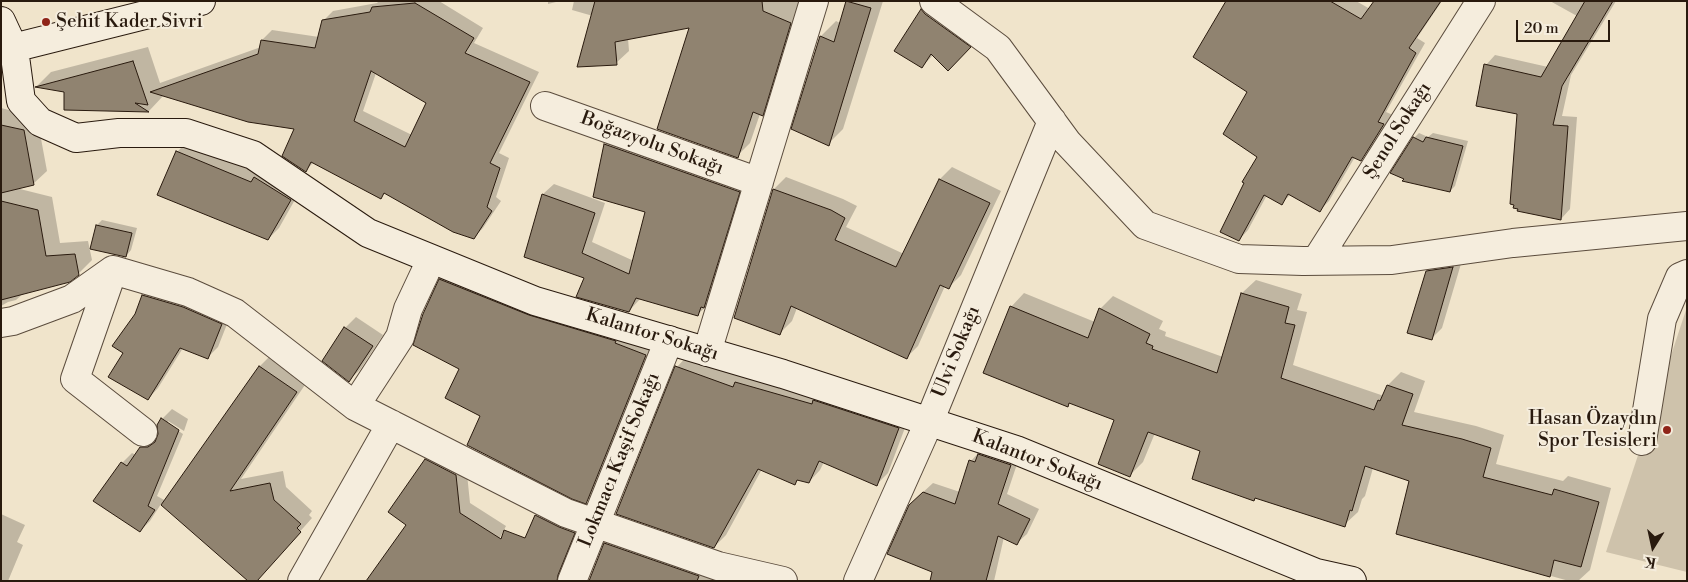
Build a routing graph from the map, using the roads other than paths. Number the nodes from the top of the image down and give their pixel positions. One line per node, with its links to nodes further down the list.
1 (201, 1): 6 (street)
2 (814, 1): 9 (street)
3 (934, 1): 8 (street)
4 (1481, 1): 12 (street, Şenol Sokağı)
5 (1, 21): 6 (street, Kalantor Sokağı)
6 (8, 50): 11 (street, Kalantor Sokağı)
7 (545, 106): 9 (street, Boğazyolu Sokağı)
8 (1052, 121): 12 (street); 19 (street, Ulvi Sokağı)
9 (759, 182): 17 (street)
10 (1687, 226): 12 (street)
11 (431, 260): 16 (street, Kalantor Sokağı); 18 (street)
12 (1316, 261)
13 (113, 270): 15 (street); 18 (street); 21 (street)
14 (1687, 274): 22 (street)
15 (1, 323)
16 (669, 340): 17 (street, Kalantor Sokağı); 23 (street, Lokmacı Kaşif Sokağı)
17 (707, 352): 19 (street, Kalantor Sokağı)
18 (355, 406): 20 (street)
19 (929, 422): 27 (street, Ulvi Sokağı); 28 (street, Kalantor Sokağı)
20 (391, 424): 23 (street); 24 (street)
21 (143, 432)
22 (1642, 441)
23 (595, 524): 25 (street, Lokmacı Kaşif Sokağı); 26 (street)
24 (311, 577)
25 (572, 581)
26 (783, 581)
27 (858, 581)
28 (1352, 581)

